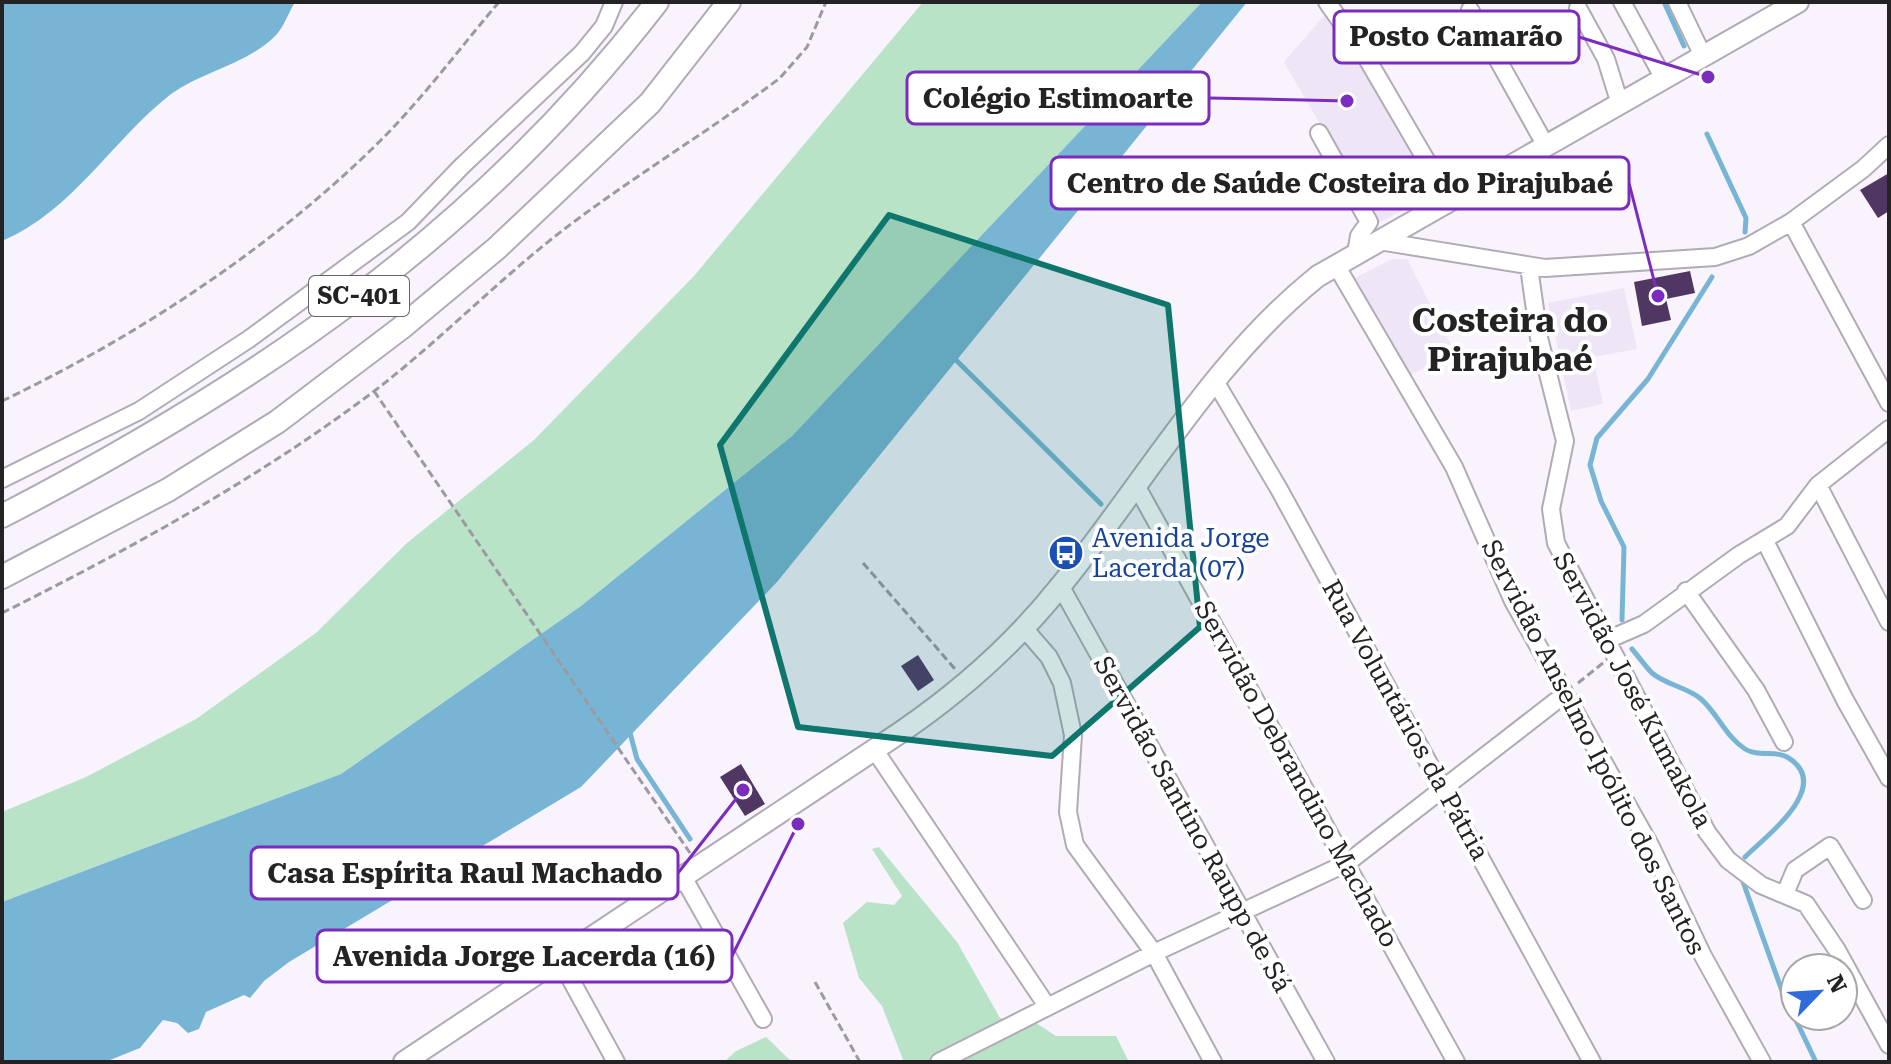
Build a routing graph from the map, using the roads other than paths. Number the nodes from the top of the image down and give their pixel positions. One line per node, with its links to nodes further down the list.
1 (614, 2): 25 (street)
2 (657, 2): 28 (highway, SC-401)
3 (729, 2): 30 (highway, SC-401)
4 (1327, 2): 16 (street)
5 (1622, 2): 11 (street)
6 (1677, 2): 10 (street)
7 (1798, 2): 10 (main road)
8 (1578, 8): 12 (street)
9 (1470, 10): 14 (street)
10 (1703, 56): 11 (main road)
11 (1664, 79): 12 (main road)
12 (1620, 104): 14 (main road)
13 (1319, 133): 19 (street)
14 (1546, 146): 16 (main road)
15 (1886, 155): 17 (street)
16 (1450, 201): 18 (main road)
17 (1791, 222): 21 (street); 23 (street)
18 (1379, 241): 19 (main road); 21 (street)
19 (1356, 253): 20 (main road)
20 (1336, 265): 22 (main road); 36 (street, Servidão Anselmo Ipólito dos Santos)
21 (1529, 267): 35 (street, Servidão José Kumakola)
22 (1215, 381): 27 (main road); 40 (street, Rua Voluntários da Pátria)
23 (1889, 403)
24 (1889, 429): 26 (street)
25 (2, 479)
26 (1818, 485): 29 (street); 33 (street)
27 (1137, 487): 31 (main road); 41 (street, Servidão Debrandino Machado)
28 (2, 516)
29 (1765, 541): 32 (street); 39 (street)
30 (2, 577)
31 (1061, 587): 34 (main road); 45 (street, Servidão Santino Raupp de Sá)
32 (1686, 591): 35 (street); 37 (street)
33 (1889, 622)
34 (1023, 627): 38 (main road); 46 (street)
35 (1609, 648): 43 (street, Servidão José Kumakola)
36 (1560, 697): 40 (street); 58 (street, Servidão Anselmo Ipólito dos Santos)
37 (1784, 742)
38 (874, 749): 42 (main road); 48 (street)
39 (1889, 778)
40 (1443, 789): 41 (street); 57 (street, Rua Voluntários da Pátria)
41 (1347, 863): 45 (street); 56 (street, Servidão Debrandino Machado)
42 (690, 872): 47 (main road); 49 (street)
43 (1785, 894): 44 (street); 50 (street, Servidão José Kumakola)
44 (1863, 900)
45 (1242, 911): 46 (street); 55 (street, Servidão Santino Raupp de Sá)
46 (1154, 953): 48 (street); 54 (street)
47 (560, 960): 51 (main road); 52 (street)
48 (1047, 1006): 53 (street)
49 (763, 1019)
50 (1889, 1045)
51 (404, 1062)
52 (616, 1062)
53 (939, 1062)
54 (1213, 1062)
55 (1326, 1062)
56 (1456, 1062)
57 (1592, 1062)
58 (1762, 1062)

